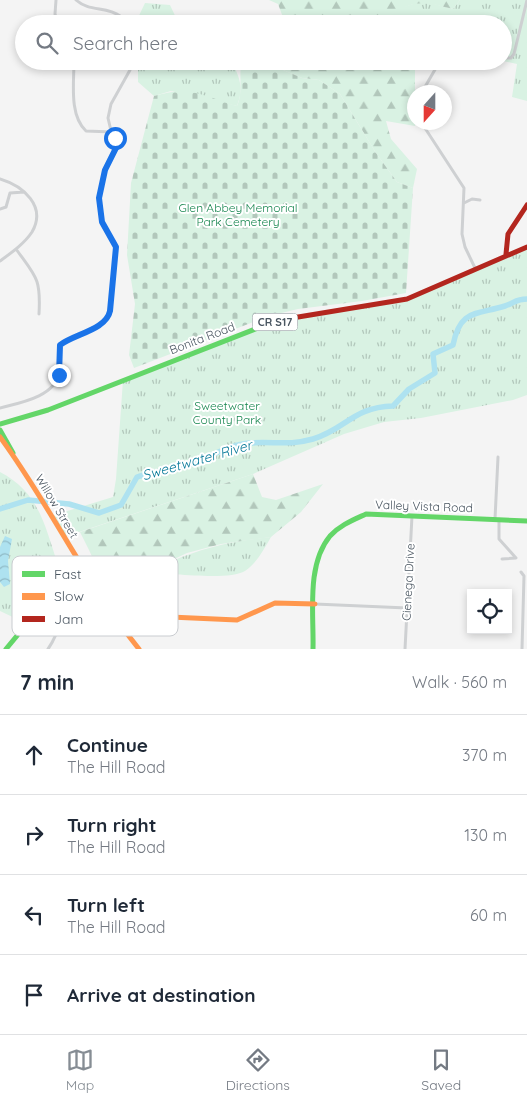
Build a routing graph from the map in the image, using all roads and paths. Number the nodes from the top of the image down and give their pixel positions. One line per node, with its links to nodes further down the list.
1 (56, 0): 4 (street)
2 (76, 0): 5 (street)
3 (527, 0): 6 (street)
4 (55, 15)
5 (119, 15)
6 (512, 57)
7 (74, 70): 12 (street)
8 (130, 70): 12 (street)
9 (435, 70): 10 (street)
10 (426, 85)
11 (427, 130): 16 (street)
12 (112, 132): 25 (street)
13 (0, 179): 14 (street)
14 (26, 192): 18 (street); 20 (street)
15 (480, 200): 16 (street)
16 (464, 204): 23 (street)
17 (527, 204): 21 (main road)
18 (0, 209)
19 (527, 247): 21 (main road, Bonita Road / CR S17)
20 (16, 249): 22 (street); 24 (street)
21 (506, 254): 23 (main road, Bonita Road / CR S17)
22 (0, 261)
23 (475, 268): 26 (main road, Bonita Road / CR S17)
24 (39, 314)
25 (0, 408)
26 (0, 424)
27 (0, 430): 29 (main road, Willow Street)
28 (0, 437): 29 (main road, Willow Street)
29 (13, 453): 34 (main road, Willow Street)
30 (498, 457): 32 (street)
31 (412, 516): 32 (main road, Valley Vista Road); 37 (main road, Valley Vista Road); 38 (street, Cienega Drive)
32 (497, 519): 33 (main road, Valley Vista Road); 35 (street)
33 (527, 521)
34 (76, 556)
35 (502, 558)
36 (521, 572): 48 (street)
37 (315, 604): 38 (street); 39 (main road); 46 (main road, Valley Vista Road)
38 (406, 608): 47 (street, Cienega Drive)
39 (178, 617)
40 (16, 636): 43 (main road)
41 (54, 636): 44 (street)
42 (129, 636): 45 (main road, Willow Street)
43 (6, 649)
44 (48, 649)
45 (139, 649)
46 (313, 649)
47 (405, 649)
48 (522, 649)

